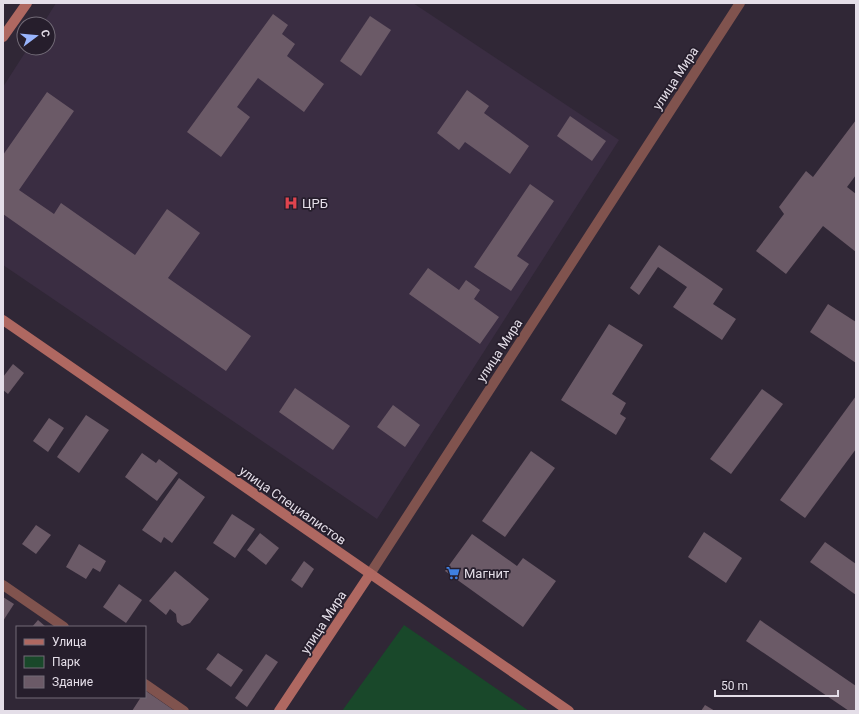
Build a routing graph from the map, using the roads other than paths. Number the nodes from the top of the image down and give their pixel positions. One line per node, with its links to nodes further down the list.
1 (27, 3): 3 (street)
2 (740, 3): 5 (street, улица Мира)
3 (5, 32)
4 (3, 320): 5 (street, улица Специалистов)
5 (370, 574): 10 (street, улица Мира); 11 (street, улица Специалистов)
6 (3, 585): 7 (street)
7 (63, 626)
8 (146, 685): 9 (street)
9 (184, 711)
10 (280, 711)
11 (569, 711)

